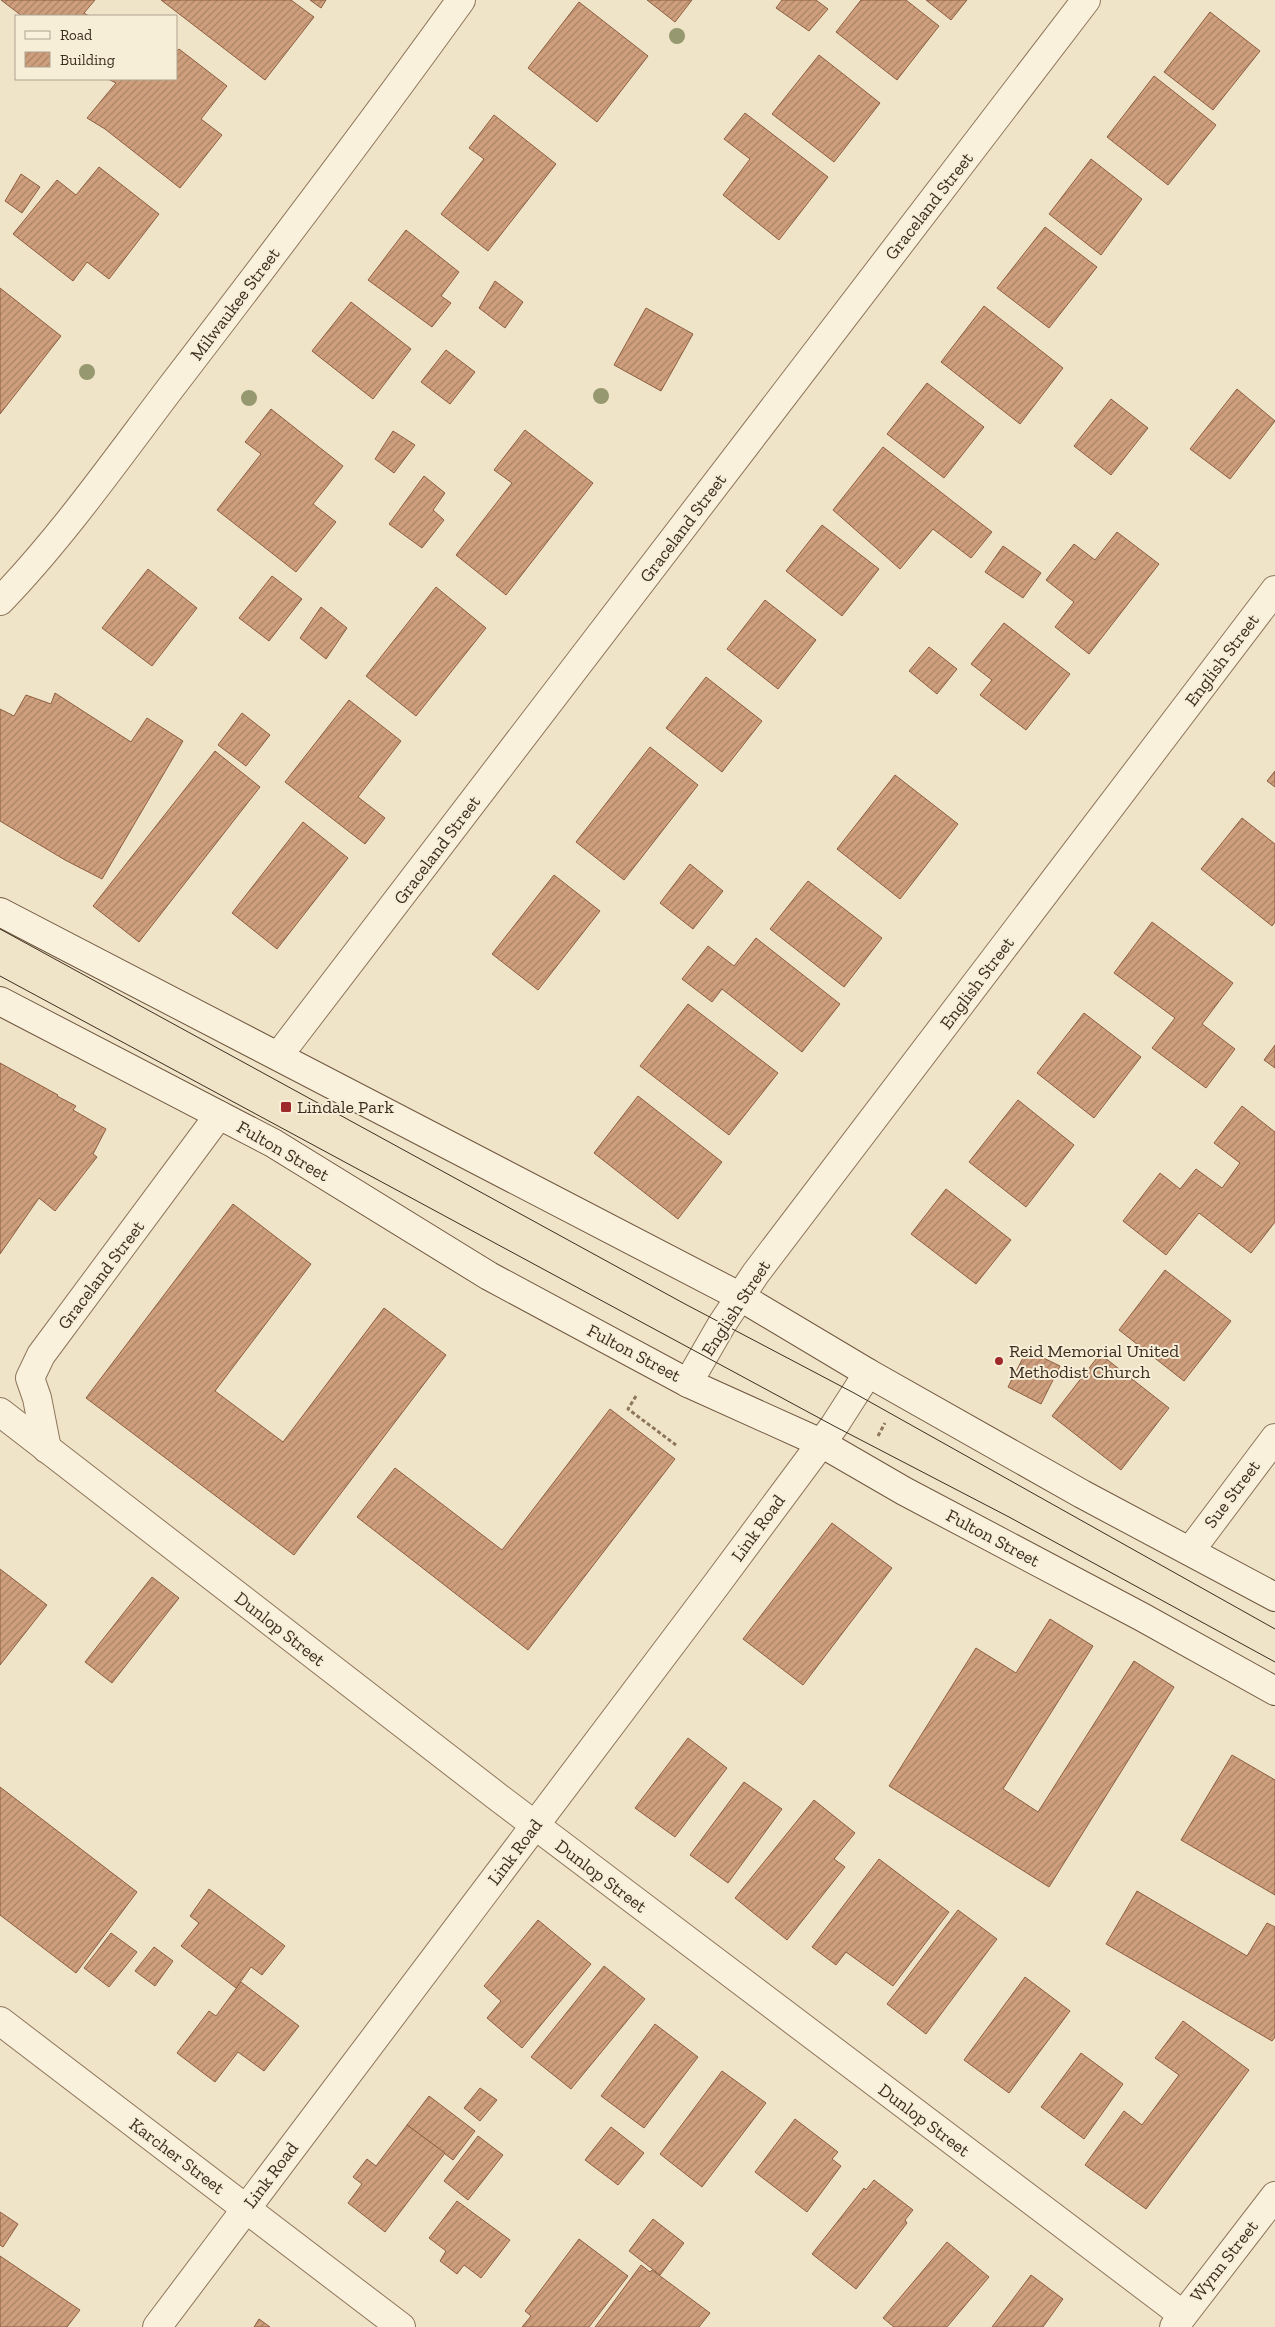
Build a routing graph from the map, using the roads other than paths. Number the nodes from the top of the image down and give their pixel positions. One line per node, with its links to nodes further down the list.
1 (461, 0): 4 (street, Milwaukee Street)
2 (1086, 0): 7 (street, Graceland Street)
3 (1275, 590): 9 (street, English Street)
4 (0, 601)
5 (0, 912): 7 (street)
6 (0, 1001): 8 (street, Fulton Street)
7 (279, 1055): 9 (street)
8 (219, 1115): 11 (street, Fulton Street); 15 (street, Graceland Street)
9 (739, 1296): 10 (street); 11 (street, English Street)
10 (868, 1373): 14 (street, Link Road); 16 (street)
11 (688, 1383): 14 (street, Fulton Street)
12 (0, 1412): 15 (street, Dunlop Street)
13 (1275, 1438): 16 (street, Sue Street)
14 (821, 1443): 18 (street, Fulton Street); 19 (street, Link Road)
15 (47, 1449): 19 (street, Dunlop Street)
16 (1190, 1551): 17 (street)
17 (1275, 1597)
18 (1275, 1691)
19 (535, 1826): 22 (street, Link Road); 23 (street, Dunlop Street)
20 (0, 2021): 22 (street, Karcher Street)
21 (1275, 2196): 23 (street, Wynn Street)
22 (246, 2209): 24 (street, Link Road); 25 (street, Karcher Street)
23 (1178, 2321)
24 (156, 2327)
25 (401, 2327)

